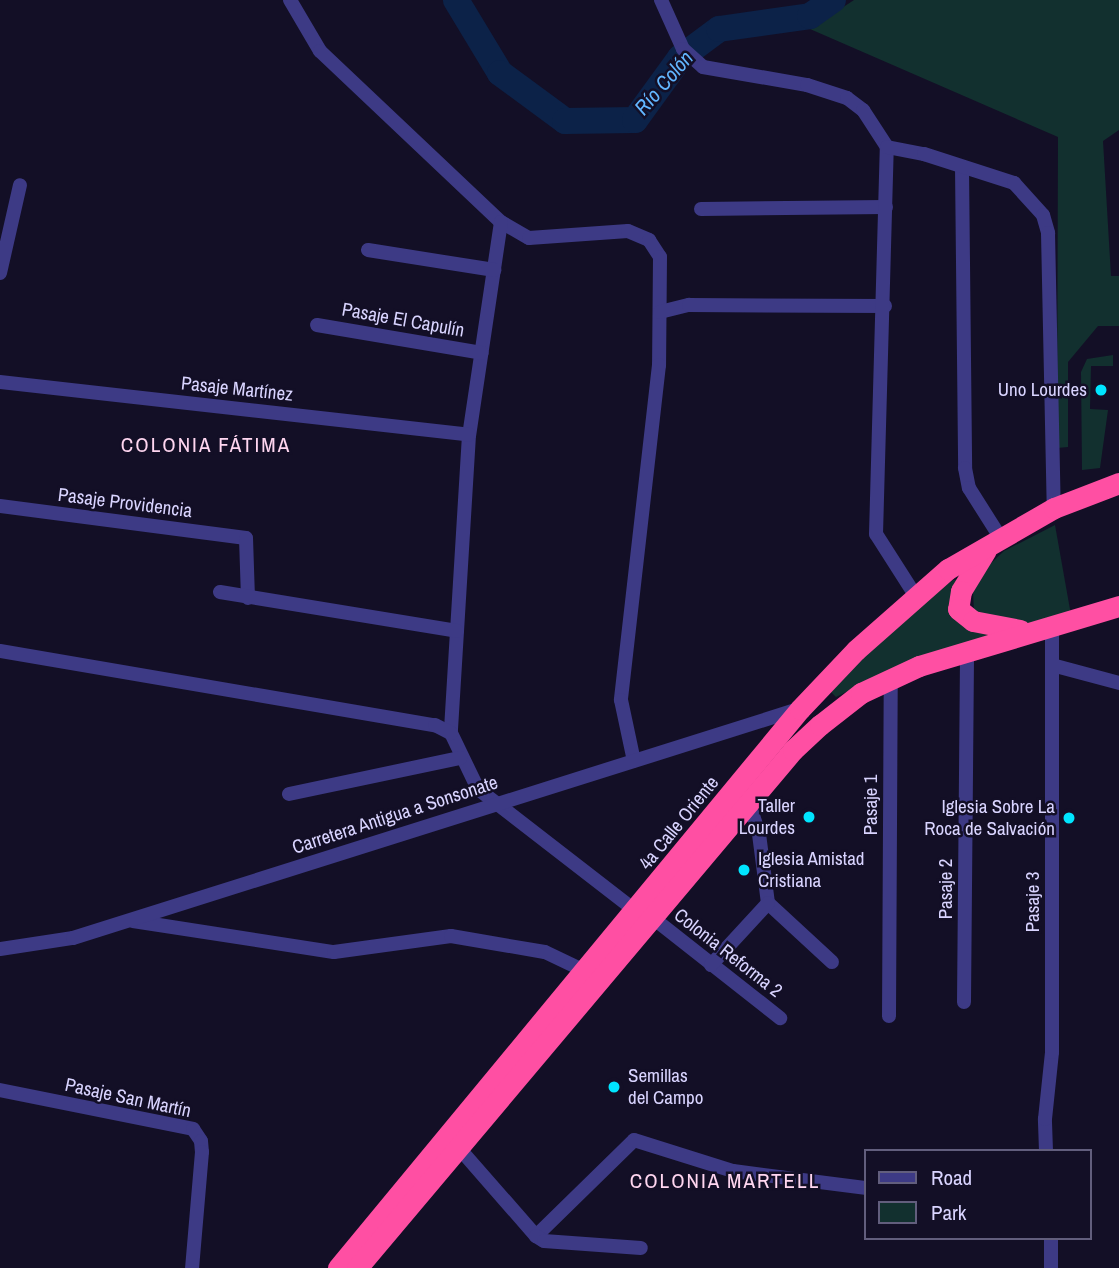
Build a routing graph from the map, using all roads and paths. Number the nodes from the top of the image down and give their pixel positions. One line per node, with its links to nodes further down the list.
1 (290, 0): 8 (street)
2 (661, 0): 3 (street)
3 (887, 147): 4 (street); 6 (street)
4 (962, 167): 20 (street); 21 (street)
5 (20, 185): 11 (street)
6 (886, 207): 7 (street); 12 (street)
7 (701, 209)
8 (501, 222): 10 (street); 13 (street)
9 (368, 250): 10 (street)
10 (494, 270): 15 (street)
11 (0, 273)
12 (885, 306): 13 (street); 23 (street)
13 (660, 312): 37 (street)
14 (317, 325): 15 (street, Pasaje El Capulín)
15 (482, 353): 17 (street)
16 (0, 382): 17 (street, Pasaje Martínez)
17 (469, 435): 27 (street)
18 (1119, 483): 20 (highway, 4a Calle Oriente)
19 (0, 506): 24 (street, Pasaje Providencia)
20 (1054, 508): 21 (highway, 4a Calle Oriente)
21 (995, 540): 23 (highway, 4a Calle Oriente); 28 (highway)
22 (220, 592): 24 (street)
23 (915, 595): 34 (highway, 4a Calle Oriente)
24 (248, 598): 27 (street)
25 (1119, 606): 26 (highway, 4a Calle Oriente)
26 (1052, 625): 28 (highway, 4a Calle Oriente); 31 (street, Pasaje 3)
27 (457, 631): 35 (street)
28 (1031, 631): 30 (highway, 4a Calle Oriente)
29 (0, 651): 35 (street)
30 (967, 651): 32 (highway, 4a Calle Oriente); 48 (street, Pasaje 2)
31 (1052, 665): 33 (street); 53 (street, Pasaje 3)
32 (891, 677): 39 (highway, 4a Calle Oriente); 49 (street, Pasaje 1)
33 (1119, 683)
34 (800, 709): 37 (street, Carretera Antigua a Sonsonate); 42 (highway, 4a Calle Oriente)
35 (451, 733): 36 (street, Colonia Reforma 2)
36 (460, 758): 38 (street); 40 (street, Colonia Reforma 2)
37 (634, 761): 40 (street, Carretera Antigua a Sonsonate)
38 (289, 793)
39 (749, 803): 41 (street); 42 (highway, 4a Calle Oriente)
40 (494, 804): 42 (street, Colonia Reforma 2); 43 (street, Carretera Antigua a Sonsonate)
41 (768, 903): 45 (street); 46 (street)
42 (645, 915): 46 (street, Colonia Reforma 2); 47 (highway, 4a Calle Oriente); 52 (highway, 4a Calle Oriente)
43 (129, 920): 44 (street, Carretera Antigua a Sonsonate); 47 (street)
44 (0, 949)
45 (832, 962)
46 (711, 965): 50 (street, Colonia Reforma 2)
47 (587, 972): 58 (highway, 4a Calle Oriente)
48 (964, 1002)
49 (889, 1016)
50 (780, 1018)
51 (0, 1090): 59 (street, Pasaje San Martín)
52 (459, 1148): 55 (street); 58 (highway, 4a Calle Oriente)
53 (1046, 1149)
54 (864, 1188): 55 (street)
55 (536, 1236): 57 (street)
56 (1051, 1240): 62 (street)
57 (641, 1248)
58 (355, 1259): 60 (street); 61 (highway, 4a Calle Oriente)
59 (192, 1268)
60 (327, 1268)
61 (338, 1268)
62 (1051, 1268)

